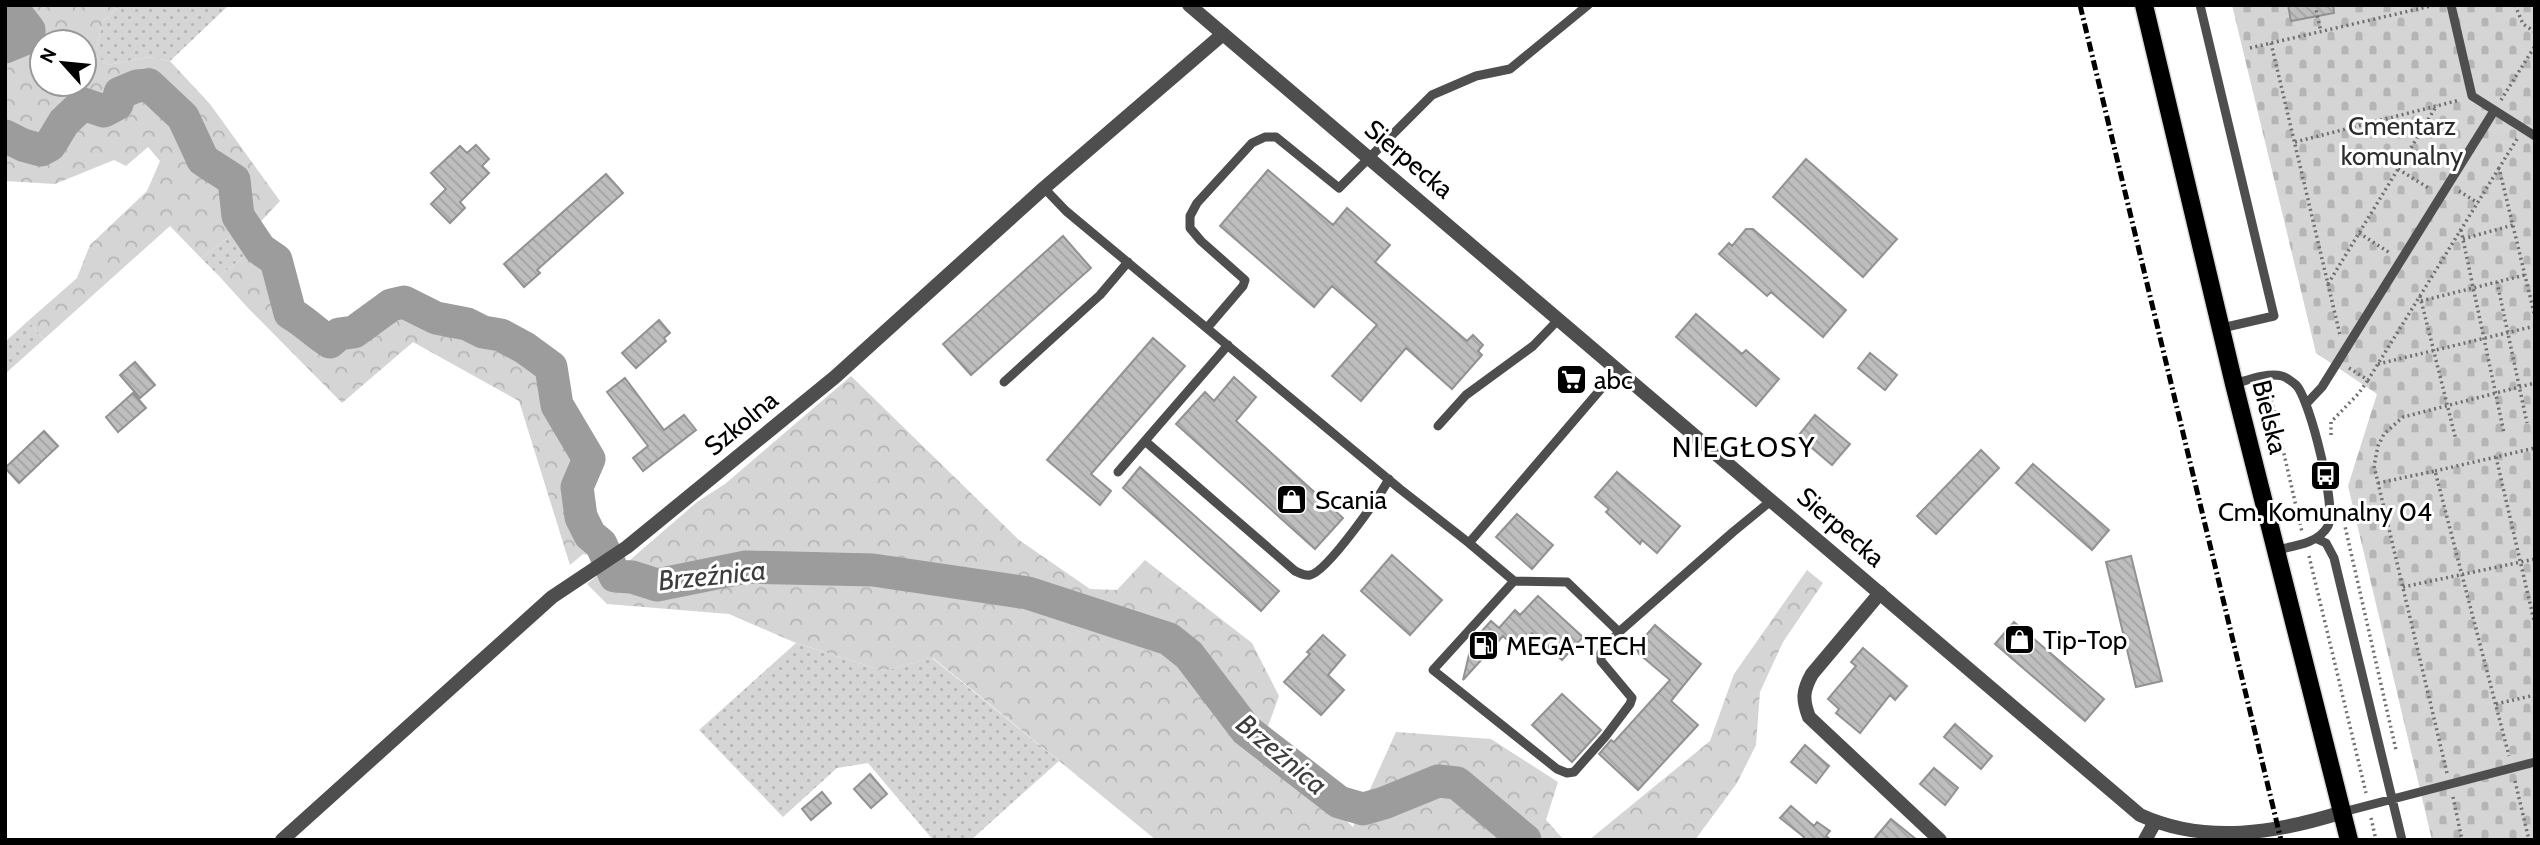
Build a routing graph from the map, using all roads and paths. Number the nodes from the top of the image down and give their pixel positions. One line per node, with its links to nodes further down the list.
1 (1189, 5): 11 (street, Sierpecka)
2 (1588, 5): 21 (lane)
3 (2144, 5): 43 (main road, Bielska)
4 (2200, 5): 43 (lane)
5 (2315, 5): 9 (path)
6 (2435, 5): 9 (path)
7 (2451, 5): 15 (lane)
8 (2515, 5): 10 (path)
9 (2321, 32): 12 (path)
10 (2535, 32)
11 (1223, 34): 21 (street, Sierpecka); 25 (street, Szkolna)
12 (2271, 43): 14 (path); 20 (path)
13 (2535, 46): 17 (path)
14 (2250, 48)
15 (2472, 96): 16 (path); 17 (lane)
16 (2437, 105): 20 (path); 22 (path)
17 (2494, 111): 18 (lane); 24 (lane)
18 (2524, 129): 19 (lane); 23 (path)
19 (2535, 136)
20 (2295, 142): 36 (path)
21 (1368, 157): 40 (street, Sierpecka); 42 (lane)
22 (2398, 169): 26 (path); 30 (path)
23 (2499, 169): 27 (path); 28 (path)
24 (2448, 184): 26 (lane); 27 (path)
25 (1044, 188): 33 (lane); 97 (street, Szkolna)
26 (2441, 196): 32 (lane)
27 (2478, 203): 29 (path)
28 (2513, 225): 31 (path); 34 (path)
29 (2461, 230): 31 (path); 38 (path)
30 (2359, 233): 32 (path); 36 (path)
31 (2463, 239): 37 (path)
32 (2401, 260): 46 (lane)
33 (1128, 262): 42 (lane); 54 (lane)
34 (2525, 275): 35 (path); 39 (path)
35 (2497, 282): 37 (path); 44 (path)
36 (2328, 284): 46 (path)
37 (2473, 288): 38 (path); 45 (path)
38 (2419, 300): 48 (path); 50 (path)
39 (2535, 317)
40 (1559, 319): 51 (street, Sierpecka); 62 (lane)
41 (2535, 326): 44 (path)
42 (1207, 328): 47 (lane)
43 (2222, 328): 56 (main road, Bielska)
44 (2508, 332): 45 (path); 57 (path)
45 (2484, 338): 48 (path); 58 (path)
46 (2348, 344): 49 (lane)
47 (1228, 345): 65 (lane); 71 (lane)
48 (2433, 350): 50 (path); 60 (path)
49 (2338, 361): 53 (path); 59 (lane)
50 (2378, 364): 53 (path)
51 (1618, 369): 73 (street, Sierpecka); 76 (lane)
52 (2266, 376): 56 (lane); 59 (lane); 77 (path)
53 (2368, 380): 66 (path)
54 (1004, 382)
55 (2535, 383): 57 (path)
56 (2234, 384): 78 (main road, Bielska)
57 (2520, 386): 58 (path); 61 (path)
58 (2496, 393): 60 (path); 63 (path)
59 (2306, 404): 75 (lane)
60 (2447, 405): 64 (path); 72 (path)
61 (2527, 423)
62 (1438, 426)
63 (2504, 433)
64 (2456, 440)
65 (1145, 441): 70 (lane); 71 (lane)
66 (2331, 443)
67 (2535, 448): 68 (path)
68 (2496, 457): 69 (path); 80 (path)
69 (2435, 471): 72 (path); 81 (path)
70 (1118, 472)
71 (1390, 480): 76 (lane)
72 (2378, 483): 83 (path)
73 (1772, 500): 84 (street, Sierpecka); 86 (lane)
74 (2342, 511): 89 (path)
75 (2317, 539): 77 (lane); 93 (lane)
76 (1469, 543): 82 (lane)
77 (2305, 543): 78 (lane); 94 (path)
78 (2276, 550): 95 (main road, Bielska)
79 (2535, 559): 80 (path)
80 (2519, 562): 81 (path); 85 (path)
81 (2460, 574): 83 (path); 88 (path)
82 (1514, 581): 86 (lane); 86 (lane)
83 (2403, 587): 92 (path)
84 (1880, 593): 96 (street, Sierpecka); 98 (street)
85 (2535, 625)
86 (1619, 632)
87 (2535, 695): 88 (path)
88 (2495, 704): 91 (path)
89 (2398, 757)
90 (2535, 762): 91 (lane)
91 (2512, 768): 92 (lane); 104 (path)
92 (2449, 783): 93 (lane); 103 (path)
93 (2392, 799): 94 (lane); 102 (lane)
94 (2368, 805): 95 (lane); 101 (path)
95 (2343, 812): 96 (street, Sierpecka); 100 (main road, Bielska)
96 (2155, 822): 99 (street)
97 (282, 840)
98 (1940, 840)
99 (2145, 840)
100 (2349, 840)
101 (2376, 840)
102 (2402, 840)
103 (2462, 840)
104 (2529, 840)

